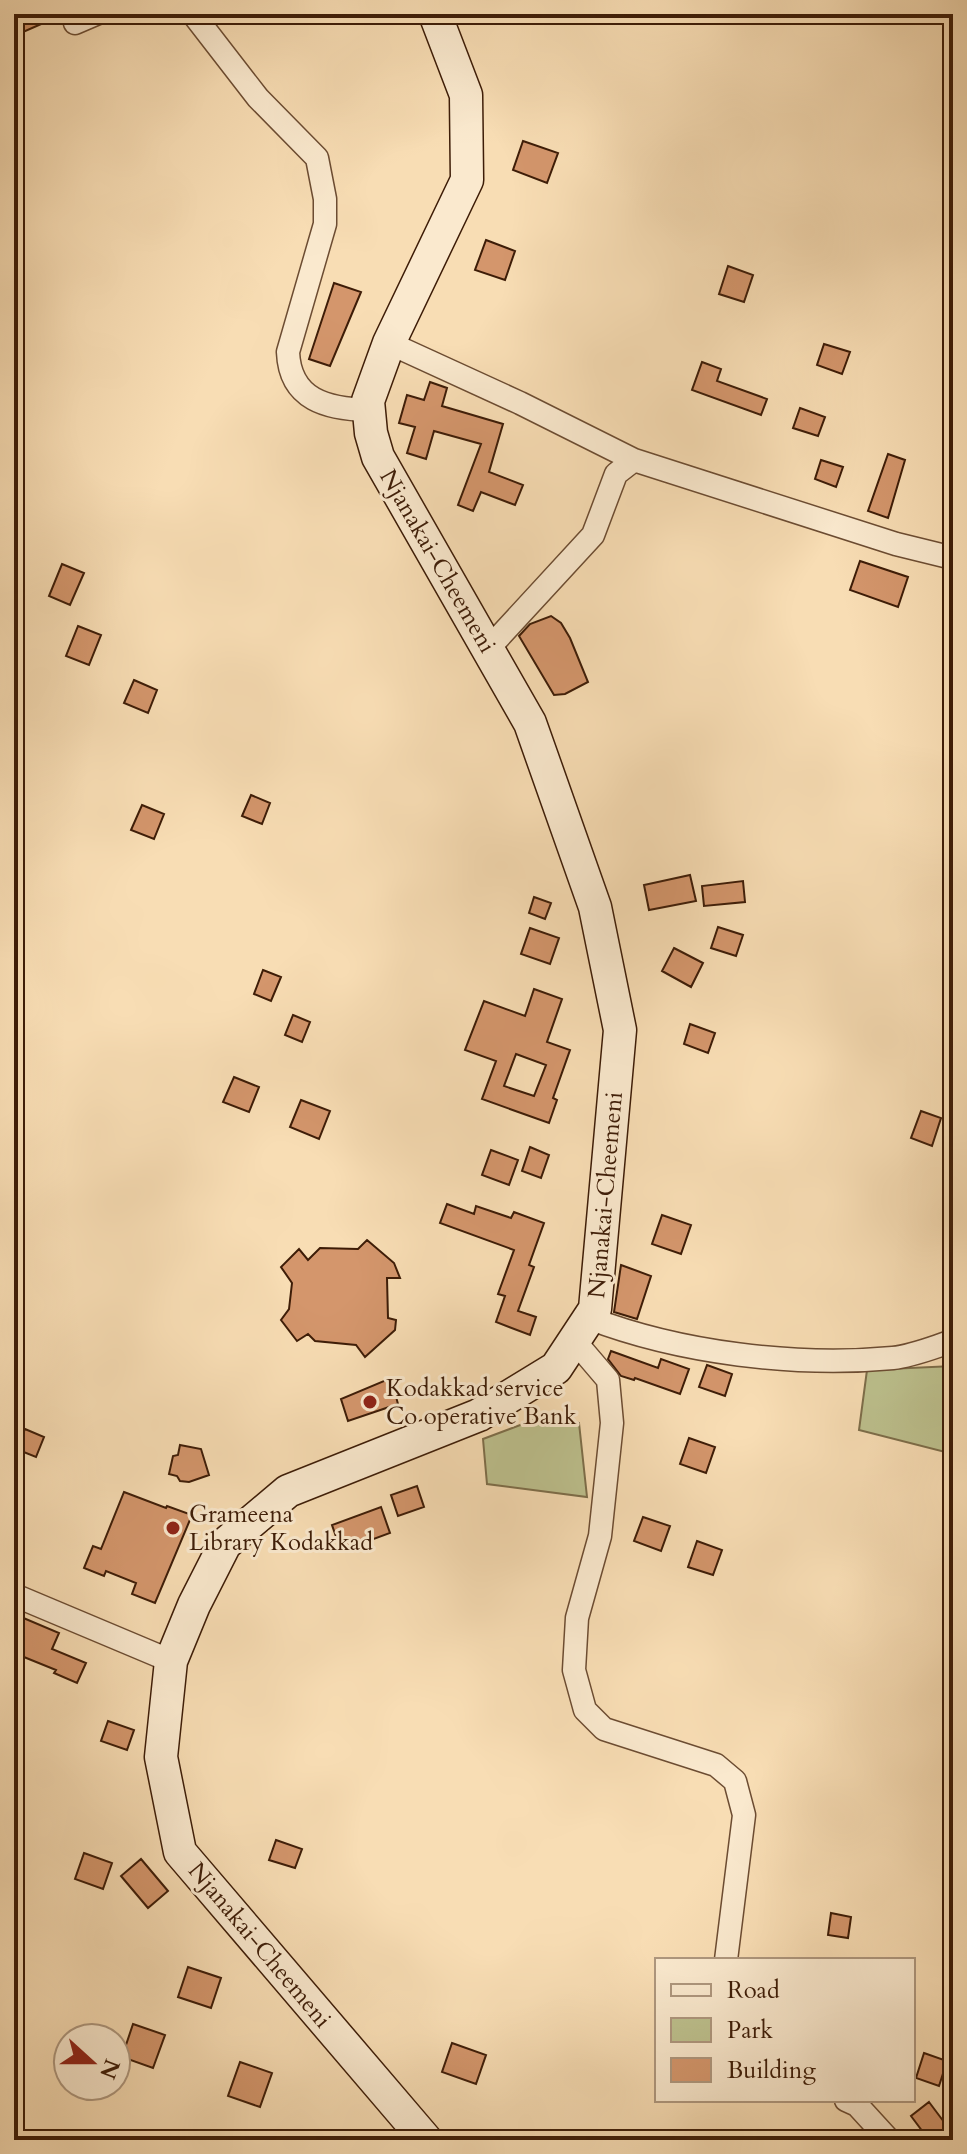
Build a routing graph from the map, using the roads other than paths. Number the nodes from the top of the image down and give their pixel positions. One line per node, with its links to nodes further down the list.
1 (96, 14): 4 (street)
2 (193, 14): 6 (street)
3 (435, 14): 5 (main road, Njanakai-Cheemeni)
4 (75, 23)
5 (389, 343): 6 (main road, Njanakai-Cheemeni); 7 (street)
6 (369, 410): 9 (main road, Njanakai-Cheemeni)
7 (634, 460): 8 (street); 9 (street)
8 (953, 558)
9 (489, 648): 10 (main road, Njanakai-Cheemeni)
10 (581, 1329): 11 (street); 13 (main road, Njanakai-Cheemeni); 14 (street)
11 (953, 1341)
12 (14, 1595): 13 (street)
13 (171, 1661): 16 (main road, Njanakai-Cheemeni)
14 (726, 1958)
15 (850, 2102): 17 (street)
16 (426, 2140)
17 (889, 2140)

